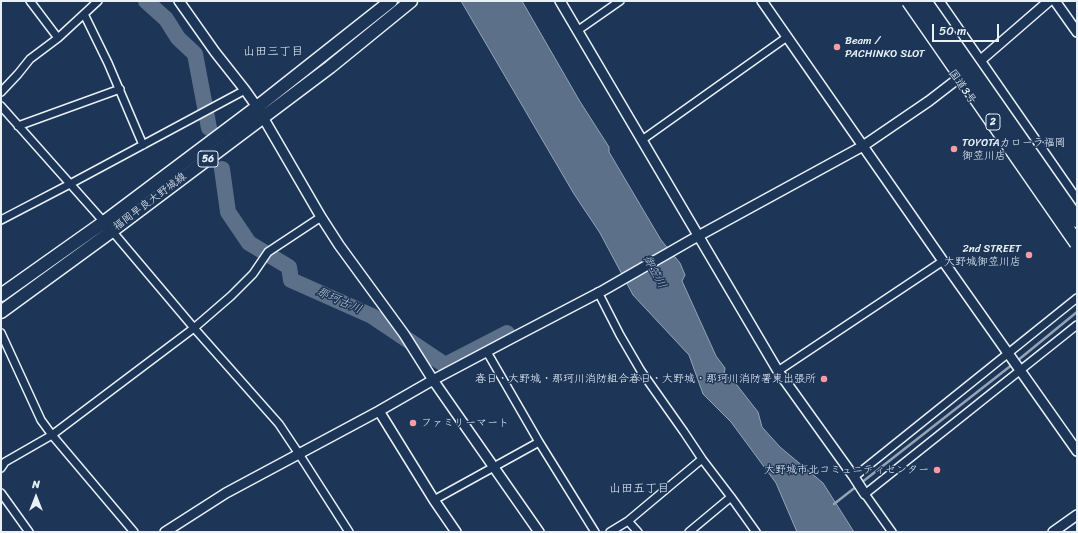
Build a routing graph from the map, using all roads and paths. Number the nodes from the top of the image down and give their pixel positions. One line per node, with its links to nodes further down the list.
1 (30, 1): 19 (street)
2 (98, 1): 15 (street)
3 (179, 1): 23 (street)
4 (391, 1): 26 (main road, 福岡早良大野城線 / 56)
5 (411, 1): 26 (main road, 福岡早良大野城線 / 56)
6 (560, 1): 16 (street)
7 (620, 1): 16 (street)
8 (762, 1): 18 (street)
9 (902, 1): 21 (main road, 国道3号)
10 (909, 1): 38 (highway, 2, bridge)
11 (924, 1): 35 (highway, 2, bridge)
12 (937, 1): 20 (main road)
13 (1050, 1): 20 (street)
14 (1055, 1): 17 (street)
15 (84, 14): 19 (street); 22 (street)
16 (577, 31): 28 (street)
17 (1077, 32)
18 (787, 37): 28 (street); 30 (street)
19 (58, 38): 24 (street)
20 (980, 62): 21 (street); 32 (main road)
21 (957, 80): 30 (street); 39 (main road, 国道3号)
22 (120, 90): 27 (street); 29 (street)
23 (245, 90): 26 (street); 29 (street)
24 (1, 92)
25 (1, 106): 27 (street)
26 (260, 112): 33 (street); 36 (main road, 福岡早良大野城線 / 56)
27 (18, 126): 31 (street)
28 (642, 140): 37 (street)
29 (142, 145): 31 (street)
30 (863, 146): 37 (street); 40 (street)
31 (70, 184): 34 (street); 36 (street)
32 (1077, 203)
33 (321, 217): 46 (street); 52 (street)
34 (1, 220)
35 (1077, 220)
36 (108, 226): 42 (main road, 福岡早良大野城線 / 56); 44 (main road, 福岡早良大野城線 / 56); 46 (street)
37 (695, 238): 41 (street); 51 (street)
38 (1077, 243)
39 (1077, 251)
40 (943, 261): 49 (street); 51 (street)
41 (601, 291): 48 (street); 58 (street)
42 (1, 295)
43 (1077, 298): 49 (street)
44 (1, 312)
45 (1077, 325): 50 (street)
46 (194, 328): 54 (street); 57 (street)
47 (1, 333): 54 (street)
48 (487, 352): 52 (street); 55 (street)
49 (1008, 353): 50 (street); 61 (street)
50 (1020, 370): 56 (street); 63 (street)
51 (778, 371): 61 (street)
52 (433, 380): 53 (street); 59 (street)
53 (379, 411): 57 (street); 65 (street)
54 (52, 435): 60 (street); 69 (street)
55 (539, 442): 59 (street); 74 (street)
56 (1077, 451)
57 (299, 454): 70 (street); 71 (street)
58 (702, 459): 64 (street); 67 (street)
59 (494, 467): 65 (street); 73 (street)
60 (1, 468)
61 (854, 477): 63 (street)
62 (1, 493): 68 (street)
63 (865, 494): 79 (street)
64 (731, 497): 77 (street); 78 (street)
65 (434, 500): 72 (street)
66 (1077, 515): 80 (street)
67 (628, 520): 75 (street); 76 (street)
68 (29, 532)
69 (134, 532)
70 (165, 532)
71 (349, 532)
72 (456, 532)
73 (539, 532)
74 (595, 532)
75 (610, 532)
76 (638, 532)
77 (689, 532)
78 (756, 532)
79 (892, 532)
80 (1053, 532)

